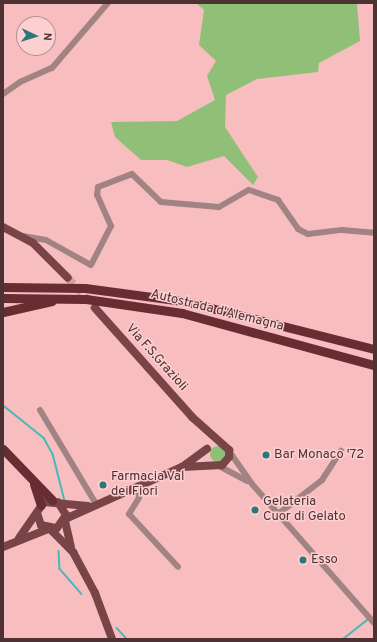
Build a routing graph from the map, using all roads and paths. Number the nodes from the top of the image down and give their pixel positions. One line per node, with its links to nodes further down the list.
1 (108, 3): 2 (street)
2 (3, 94)
3 (3, 227): 5 (main road)
4 (374, 233): 5 (street)
5 (23, 236): 6 (main road)
6 (68, 278)
7 (3, 288): 12 (highway, Autostrada d'Alemagna)
8 (3, 298): 9 (highway, Autostrada d'Alemagna)
9 (86, 299): 11 (highway); 13 (highway, Autostrada d'Alemagna)
10 (95, 308): 15 (main road, Via F.S.Grazioli)
11 (3, 312)
12 (374, 349)
13 (374, 365)
14 (40, 410): 27 (street)
15 (199, 424): 16 (main road, Via F.S.Grazioli); 17 (main road, Via F.S.Grazioli)
16 (222, 443): 17 (main road); 19 (main road)
17 (208, 448): 21 (main road); 22 (main road)
18 (3, 449): 23 (highway)
19 (229, 450): 21 (main road); 24 (street)
20 (341, 451): 29 (street)
21 (216, 465): 22 (main road); 24 (street)
22 (182, 467): 25 (main road)
23 (34, 482): 26 (highway); 28 (highway)
24 (252, 484): 29 (street)
25 (136, 487): 27 (main road); 35 (street)
26 (55, 501): 27 (main road); 28 (main road); 30 (main road)
27 (96, 504): 30 (main road)
28 (39, 509): 31 (main road); 32 (main road)
29 (278, 514): 36 (street)
30 (65, 520): 31 (main road); 34 (main road)
31 (49, 529): 32 (main road); 34 (main road)
32 (19, 538): 33 (main road)
33 (3, 547)
34 (73, 552): 37 (main road)
35 (178, 567)
36 (374, 622)
37 (112, 639)

